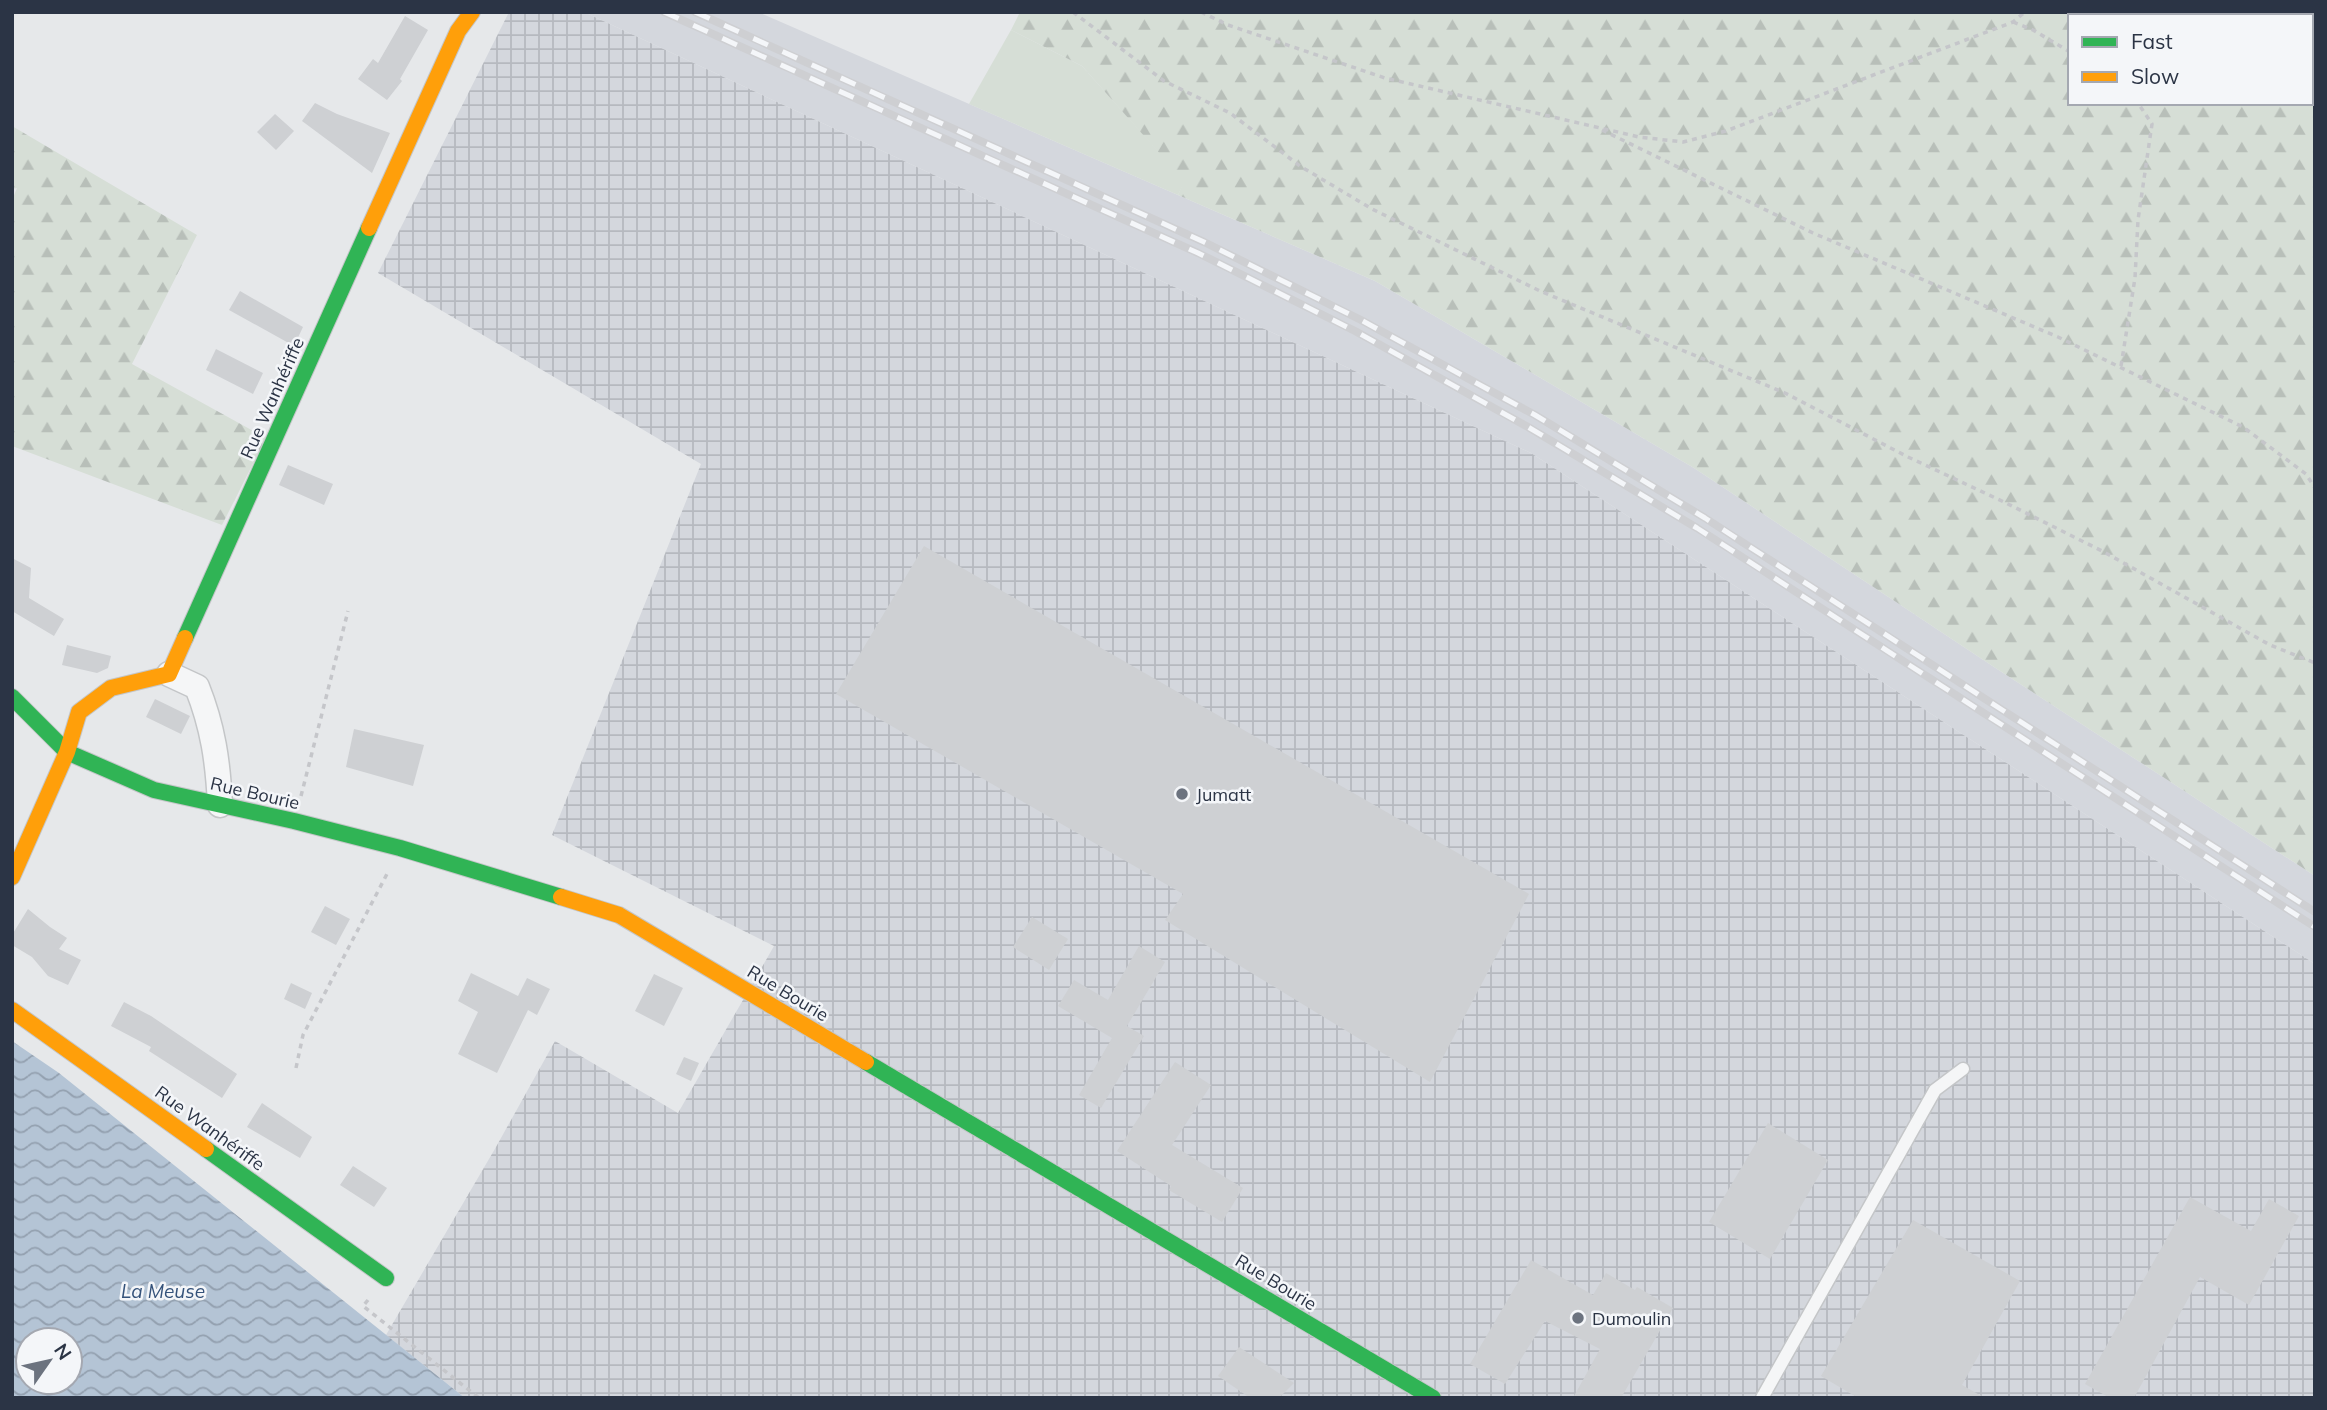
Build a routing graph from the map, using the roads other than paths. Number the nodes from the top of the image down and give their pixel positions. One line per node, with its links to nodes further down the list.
1 (472, 12): 2 (main road, Rue Wanhériffe)
2 (169, 674): 4 (main road); 5 (street)
3 (12, 697): 4 (main road)
4 (67, 752): 5 (main road, Rue Bourie); 6 (main road)
5 (220, 804): 10 (main road, Rue Bourie)
6 (12, 877)
7 (12, 1010): 9 (main road, Rue Wanhériffe)
8 (1963, 1069): 11 (lane)
9 (386, 1278)
10 (1433, 1398)
11 (1762, 1398)

